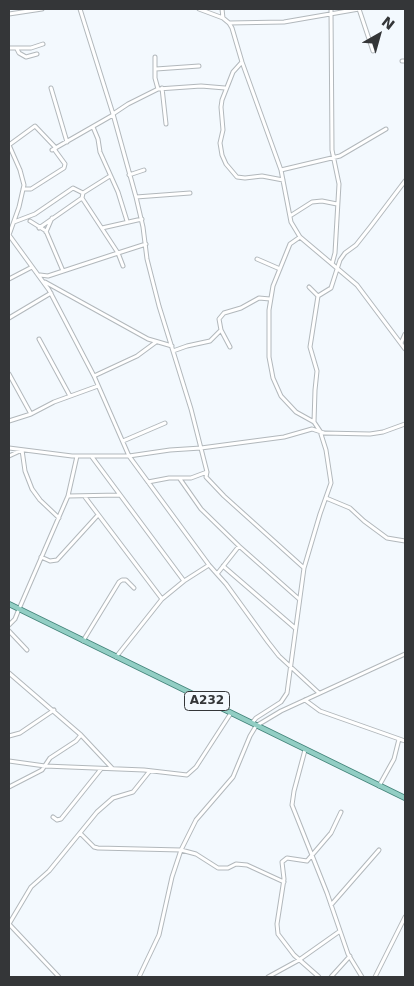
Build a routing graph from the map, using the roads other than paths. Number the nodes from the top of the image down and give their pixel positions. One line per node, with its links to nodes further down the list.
1 (42, 9): 7 (street)
2 (80, 9): 23 (street)
3 (199, 9): 8 (street)
4 (222, 9): 8 (street)
5 (359, 9): 6 (street); 13 (street)
6 (331, 11): 9 (street); 30 (street)
7 (9, 14)
8 (223, 18): 9 (street)
9 (229, 23): 16 (street)
10 (43, 44): 12 (street)
11 (9, 48): 12 (street)
12 (16, 48): 14 (street)
13 (373, 51)
14 (37, 54)
15 (155, 57): 18 (street)
16 (242, 62): 22 (street); 32 (street)
17 (199, 66): 18 (street)
18 (156, 69): 20 (street)
19 (52, 88): 27 (street)
20 (158, 88): 21 (street); 23 (street)
21 (162, 88): 22 (street); 24 (street)
22 (225, 88): 35 (street)
23 (113, 115): 25 (street); 33 (street)
24 (166, 124)
25 (93, 127): 27 (street); 34 (street)
26 (386, 129): 30 (street)
27 (67, 142): 29 (street)
28 (9, 145): 29 (street); 37 (street)
29 (54, 149): 37 (street)
30 (334, 158): 32 (street); 42 (street)
31 (144, 170): 33 (street)
32 (281, 170): 35 (street)
33 (129, 174): 40 (street)
34 (110, 176): 38 (street); 47 (street)
35 (283, 180): 43 (street)
36 (405, 181): 61 (street)
37 (23, 188): 48 (street)
38 (84, 193): 41 (street); 48 (street)
39 (190, 193): 40 (street)
40 (136, 197): 45 (street)
41 (82, 198): 44 (street); 50 (street)
42 (337, 204): 43 (street); 57 (street)
43 (290, 216): 53 (street)
44 (52, 218): 49 (street); 51 (street)
45 (142, 219): 47 (street); 54 (street)
46 (30, 221): 49 (street)
47 (127, 221): 50 (street)
48 (14, 222): 52 (street)
49 (39, 228): 51 (street)
50 (102, 228): 55 (street)
51 (46, 232): 62 (street)
52 (9, 235): 59 (street)
53 (300, 237): 57 (street); 60 (street)
54 (146, 244): 55 (street); 76 (street)
55 (118, 253): 58 (street); 62 (street)
56 (257, 259): 60 (street)
57 (332, 264): 61 (street)
58 (123, 266)
59 (32, 267): 63 (street); 64 (street)
60 (280, 269): 69 (street)
61 (337, 269): 68 (street); 75 (street)
62 (63, 270): 63 (street)
63 (40, 275): 65 (street)
64 (9, 279)
65 (44, 281): 67 (street); 74 (street)
66 (309, 287): 68 (street)
67 (51, 293): 70 (street); 81 (street)
68 (318, 296): 86 (street)
69 (270, 298): 71 (street); 86 (street)
70 (9, 318)
71 (221, 330): 77 (street); 79 (street)
72 (405, 334): 75 (street)
73 (39, 339): 83 (street)
74 (156, 342): 76 (street); 81 (street)
75 (401, 343): 78 (street)
76 (172, 346): 79 (street)
77 (230, 347)
78 (405, 349)
79 (173, 351): 92 (street)
80 (9, 374): 84 (street)
81 (94, 376): 82 (street)
82 (98, 386): 83 (street); 90 (street)
83 (70, 396): 84 (street)
84 (31, 414): 85 (street)
85 (9, 421)
86 (314, 422): 89 (street)
87 (165, 423): 90 (street)
88 (405, 424): 89 (street)
89 (320, 431): 92 (street); 104 (street)
90 (123, 441): 96 (street)
91 (9, 448): 93 (street)
92 (201, 448): 96 (street); 98 (street)
93 (22, 450): 94 (street); 95 (street); 106 (street)
94 (9, 456)
95 (77, 456): 97 (street); 102 (street)
96 (129, 456): 97 (street); 100 (street)
97 (92, 457): 101 (street)
98 (207, 472): 99 (street); 112 (street)
99 (180, 478): 100 (street); 108 (street)
100 (148, 482): 110 (street)
101 (120, 495): 103 (street); 114 (street)
102 (68, 496): 103 (street); 106 (street)
103 (85, 497): 105 (street)
104 (326, 498): 107 (street); 112 (street)
105 (98, 515): 109 (street); 116 (street)
106 (58, 518): 109 (street)
107 (405, 541)
108 (239, 546): 111 (street); 117 (street)
109 (41, 557): 119 (street)
110 (209, 565): 113 (street); 114 (street)
111 (223, 566): 113 (street); 121 (street)
112 (304, 568): 117 (street)
113 (216, 574): 127 (street)
114 (184, 582): 116 (street)
115 (134, 588): 123 (street)
116 (162, 599): 126 (street)
117 (299, 599): 121 (street)
118 (9, 604): 119 (main road, A232)
119 (19, 609): 120 (street); 123 (main road, A232)
120 (9, 625)
121 (295, 628): 127 (street)
122 (9, 631): 124 (street)
123 (83, 641): 126 (main road, A232)
124 (27, 650)
125 (405, 654): 129 (street)
126 (116, 657): 132 (main road, A232)
127 (291, 667): 129 (street); 133 (street)
128 (9, 673): 131 (street)
129 (319, 693): 130 (street)
130 (305, 700): 133 (street); 136 (street)
131 (54, 710): 134 (street); 135 (street)
132 (231, 713): 133 (main road, A232); 143 (street)
133 (254, 724): 138 (main road, A232); 150 (street)
134 (81, 735): 140 (street); 142 (street)
135 (9, 736)
136 (399, 739): 137 (street); 145 (street)
137 (405, 741)
138 (305, 750): 145 (main road, A232); 152 (street)
139 (9, 761): 140 (street)
140 (45, 766): 141 (street); 144 (street)
141 (102, 769): 142 (street); 148 (street)
142 (112, 769): 143 (street)
143 (149, 772): 149 (street)
144 (9, 786)
145 (379, 786): 146 (main road, A232)
146 (405, 798)
147 (341, 812): 152 (street)
148 (53, 817)
149 (80, 833): 150 (street); 156 (street)
150 (181, 850): 153 (street); 161 (street)
151 (379, 850): 154 (street)
152 (312, 856): 153 (street); 154 (street)
153 (284, 882): 159 (street)
154 (331, 905): 157 (street)
155 (405, 918): 166 (street)
156 (9, 924): 160 (street)
157 (340, 931): 158 (street); 159 (street)
158 (350, 956): 164 (street); 165 (street)
159 (299, 960): 162 (street); 163 (street)
160 (58, 977)
161 (139, 977)
162 (268, 977)
163 (319, 977)
164 (331, 977)
165 (362, 977)
166 (375, 977)

